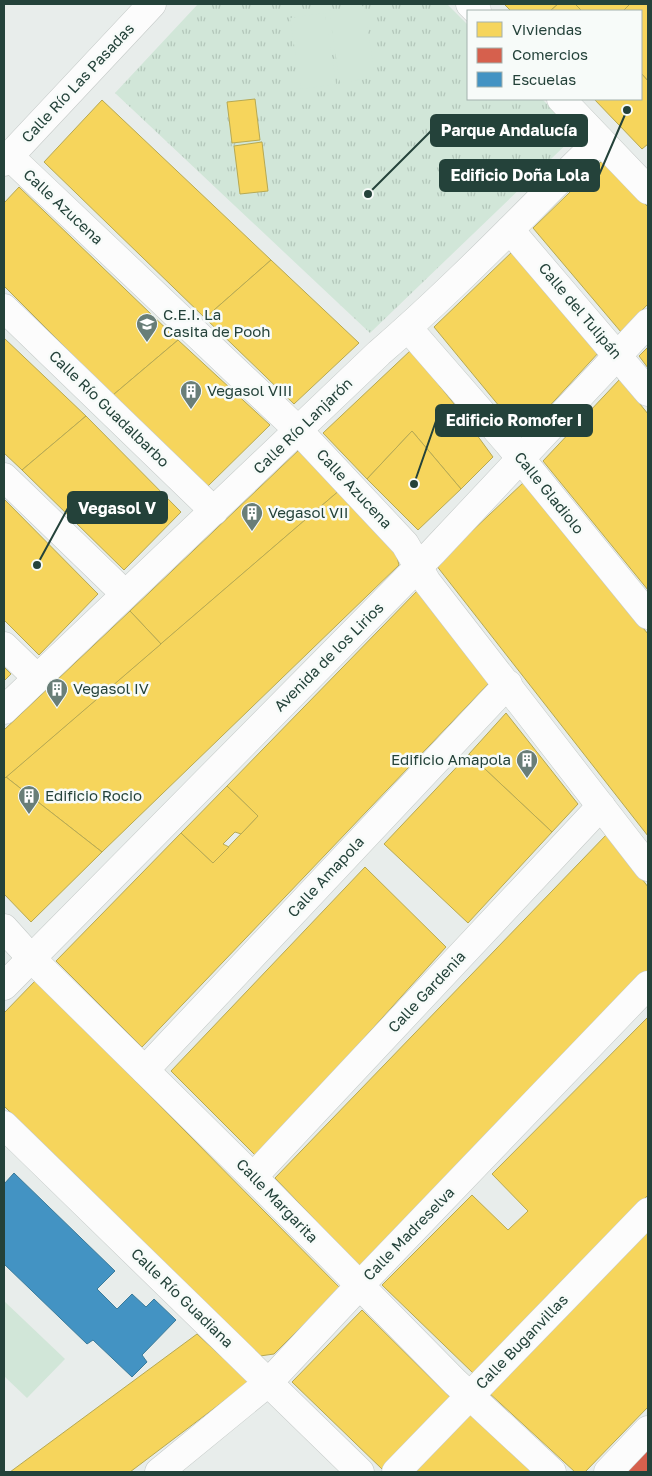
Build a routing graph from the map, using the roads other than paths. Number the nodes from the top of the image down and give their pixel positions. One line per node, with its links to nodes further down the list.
1 (152, 4): 4 (street, Calle Río Las Pasadas)
2 (562, 100): 3 (street)
3 (600, 140): 5 (street); 6 (street, Calle Río Lanjarón)
4 (6, 159): 12 (street, Calle Azucena)
5 (648, 190)
6 (510, 230): 9 (street, Calle Río Lanjarón); 10 (street, Calle del Tulipán)
7 (4, 308): 15 (street, Calle Río Guadalbarbo)
8 (648, 323): 10 (street, Avenida de los Lirios)
9 (408, 328): 12 (street, Calle Río Lanjarón); 13 (street, Calle Gladiolo)
10 (618, 355): 11 (street, Calle del Tulipán); 13 (street, Avenida de los Lirios)
11 (648, 392)
12 (298, 430): 15 (street, Calle Río Lanjarón); 16 (street, Calle Azucena)
13 (520, 458): 16 (street, Avenida de los Lirios); 18 (street, Calle Gladiolo)
14 (4, 477): 17 (street)
15 (214, 511): 17 (street, Calle Río Lanjarón)
16 (418, 567): 21 (street, Calle Azucena); 26 (street, Avenida de los Lirios)
17 (125, 594): 20 (street, Calle Río Lanjarón)
18 (648, 615)
19 (4, 646): 20 (street)
20 (37, 678): 22 (street, Calle Río Lanjarón)
21 (508, 684): 23 (street, Calle Azucena); 29 (street, Calle Amapola)
22 (4, 710)
23 (601, 806): 24 (street, Calle Azucena); 31 (street, Calle Gardenia)
24 (648, 867)
25 (4, 928): 26 (street, Calle Margarita)
26 (31, 958): 27 (street, Avenida de los Lirios); 29 (street, Calle Margarita)
27 (4, 986)
28 (648, 986): 33 (street, Calle Madreselva)
29 (145, 1070): 31 (street, Calle Margarita)
30 (4, 1124): 34 (street, Calle Río Guadiana)
31 (253, 1177): 33 (street, Calle Margarita)
32 (648, 1212): 35 (street, Calle Buganvillas)
33 (360, 1286): 34 (street, Calle Madreselva); 35 (street, Calle Margarita)
34 (269, 1382): 37 (street, Calle Madreselva); 38 (street, Calle Río Guadiana)
35 (470, 1396): 39 (street, Calle Buganvillas); 40 (street, Calle Margarita)
36 (648, 1430): 41 (street)
37 (159, 1472)
38 (360, 1472)
39 (396, 1472)
40 (552, 1472)
41 (608, 1472)

